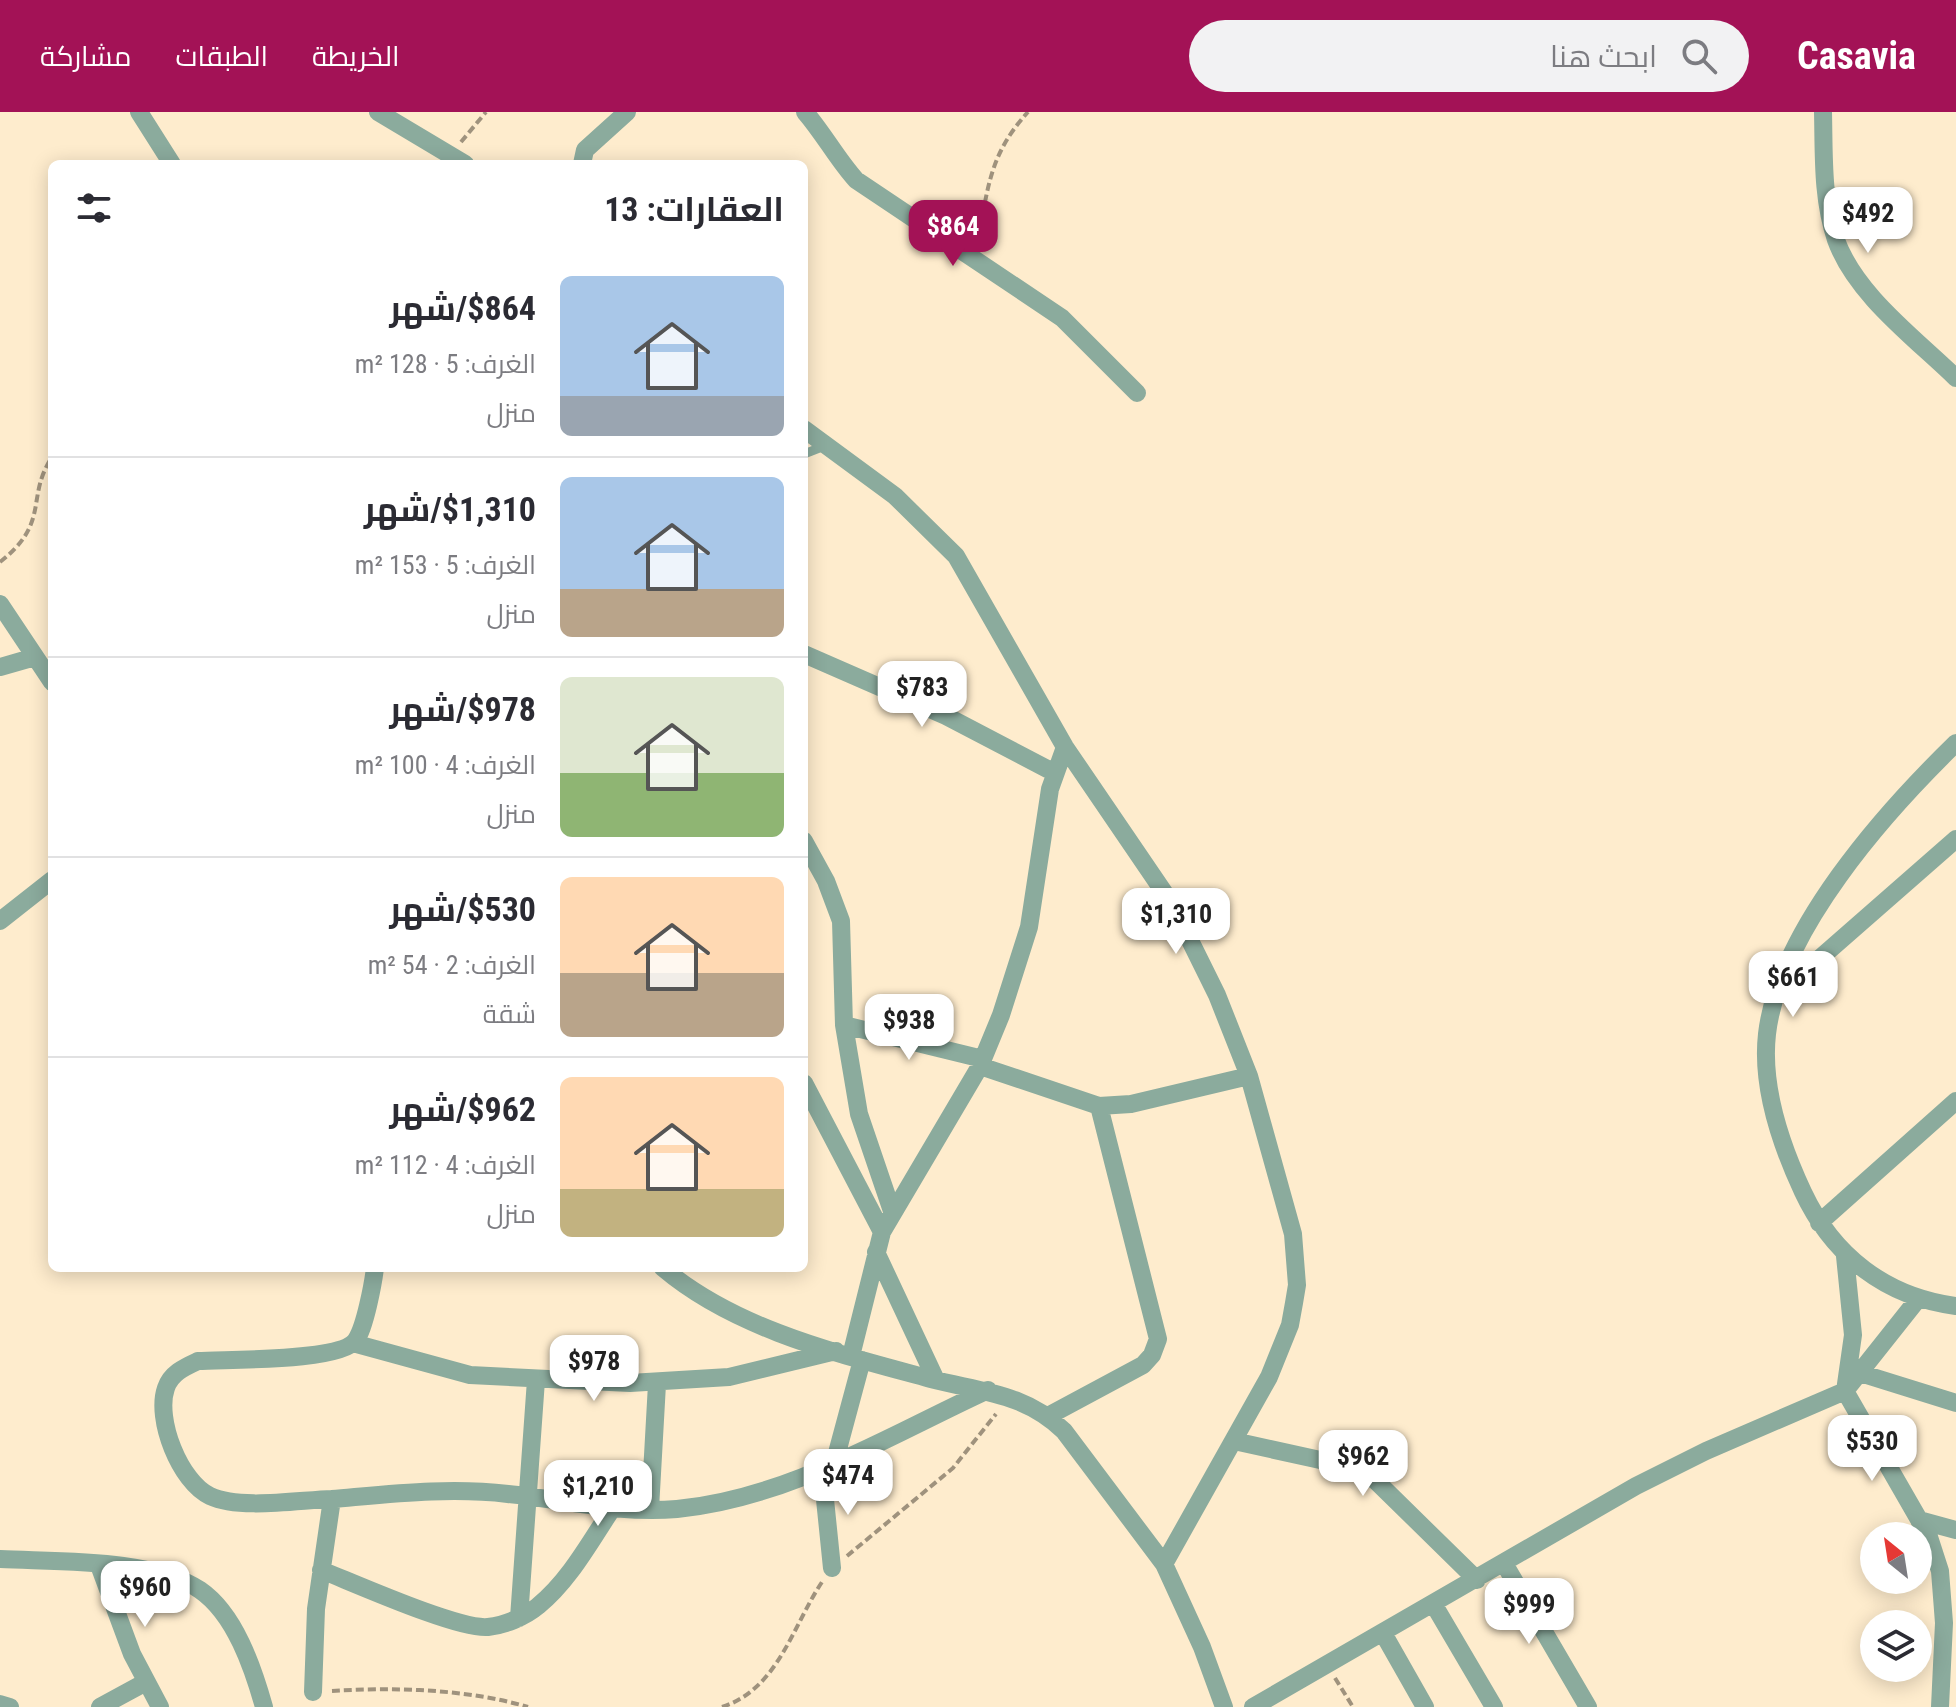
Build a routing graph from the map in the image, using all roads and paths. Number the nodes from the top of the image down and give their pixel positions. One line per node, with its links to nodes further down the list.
1 (139, 112): 9 (street)
2 (378, 112): 8 (street)
3 (486, 112): 8 (path)
4 (627, 112): 10 (street)
5 (805, 112): 11 (street)
6 (1028, 112): 11 (path)
7 (1823, 112): 12 (street)
8 (459, 159)
9 (169, 160)
10 (583, 160)
11 (974, 256): 13 (street)
12 (1956, 378)
13 (1137, 393)
14 (808, 432): 15 (street)
15 (828, 445): 16 (lane); 25 (street)
16 (808, 452)
17 (48, 465): 18 (path)
18 (0, 562)
19 (0, 604): 21 (street)
20 (808, 656): 26 (street)
21 (35, 657): 22 (street); 23 (street)
22 (0, 667)
23 (48, 676)
24 (1956, 743): 31 (street)
25 (1065, 747): 26 (street); 34 (street)
26 (1055, 773): 33 (street)
27 (1956, 839): 31 (street)
28 (808, 848): 32 (street)
29 (48, 883): 30 (street)
30 (0, 921)
31 (1776, 997): 39 (street)
32 (844, 1025): 33 (street); 38 (street)
33 (982, 1062): 37 (street); 38 (street)
34 (1249, 1076): 37 (street); 58 (street)
35 (808, 1091): 40 (street)
36 (1956, 1101): 39 (street)
37 (1099, 1106): 57 (street)
38 (892, 1211): 40 (street)
39 (1819, 1223): 42 (street)
40 (882, 1232): 41 (street)
41 (876, 1252): 48 (street); 51 (street)
42 (1845, 1256): 45 (street); 54 (street)
43 (374, 1272): 47 (street)
44 (669, 1272): 48 (street)
45 (1918, 1299): 46 (street); 49 (street)
46 (1956, 1306)
47 (353, 1343): 50 (street); 61 (street)
48 (850, 1355): 51 (street); 52 (street); 59 (street)
49 (1860, 1373): 54 (street); 56 (street)
50 (536, 1380): 52 (street); 60 (street)
51 (936, 1380): 53 (street)
52 (657, 1384): 63 (street)
53 (988, 1390): 55 (street); 59 (street)
54 (1845, 1391): 64 (street); 69 (street)
55 (1010, 1396): 57 (street); 70 (path)
56 (1956, 1403)
57 (1048, 1416): 67 (street)
58 (1234, 1441): 67 (street); 72 (street)
59 (828, 1467): 63 (street); 70 (street)
60 (527, 1496): 61 (street); 62 (street); 74 (street)
61 (332, 1499): 71 (street)
62 (612, 1509): 63 (street); 74 (street)
63 (650, 1509)
64 (1919, 1520): 65 (street); 92 (street)
65 (1956, 1530)
66 (0, 1559): 68 (street)
67 (1164, 1564): 86 (street)
68 (99, 1565): 77 (street); 83 (street)
69 (1505, 1565): 72 (street); 91 (street)
70 (832, 1568): 85 (path)
71 (321, 1570): 74 (street); 78 (street)
72 (1477, 1580): 73 (street)
73 (1434, 1605): 75 (street); 90 (street)
74 (519, 1618)
75 (1383, 1633): 76 (street); 89 (street)
76 (1328, 1665): 87 (street); 88 (path)
77 (146, 1682): 81 (street); 82 (street)
78 (313, 1692): 84 (path)
79 (0, 1704): 80 (street)
80 (10, 1707)
81 (100, 1707)
82 (160, 1707)
83 (264, 1707)
84 (528, 1707)
85 (722, 1707)
86 (1224, 1707)
87 (1253, 1707)
88 (1353, 1707)
89 (1425, 1707)
90 (1494, 1707)
91 (1588, 1707)
92 (1940, 1707)

